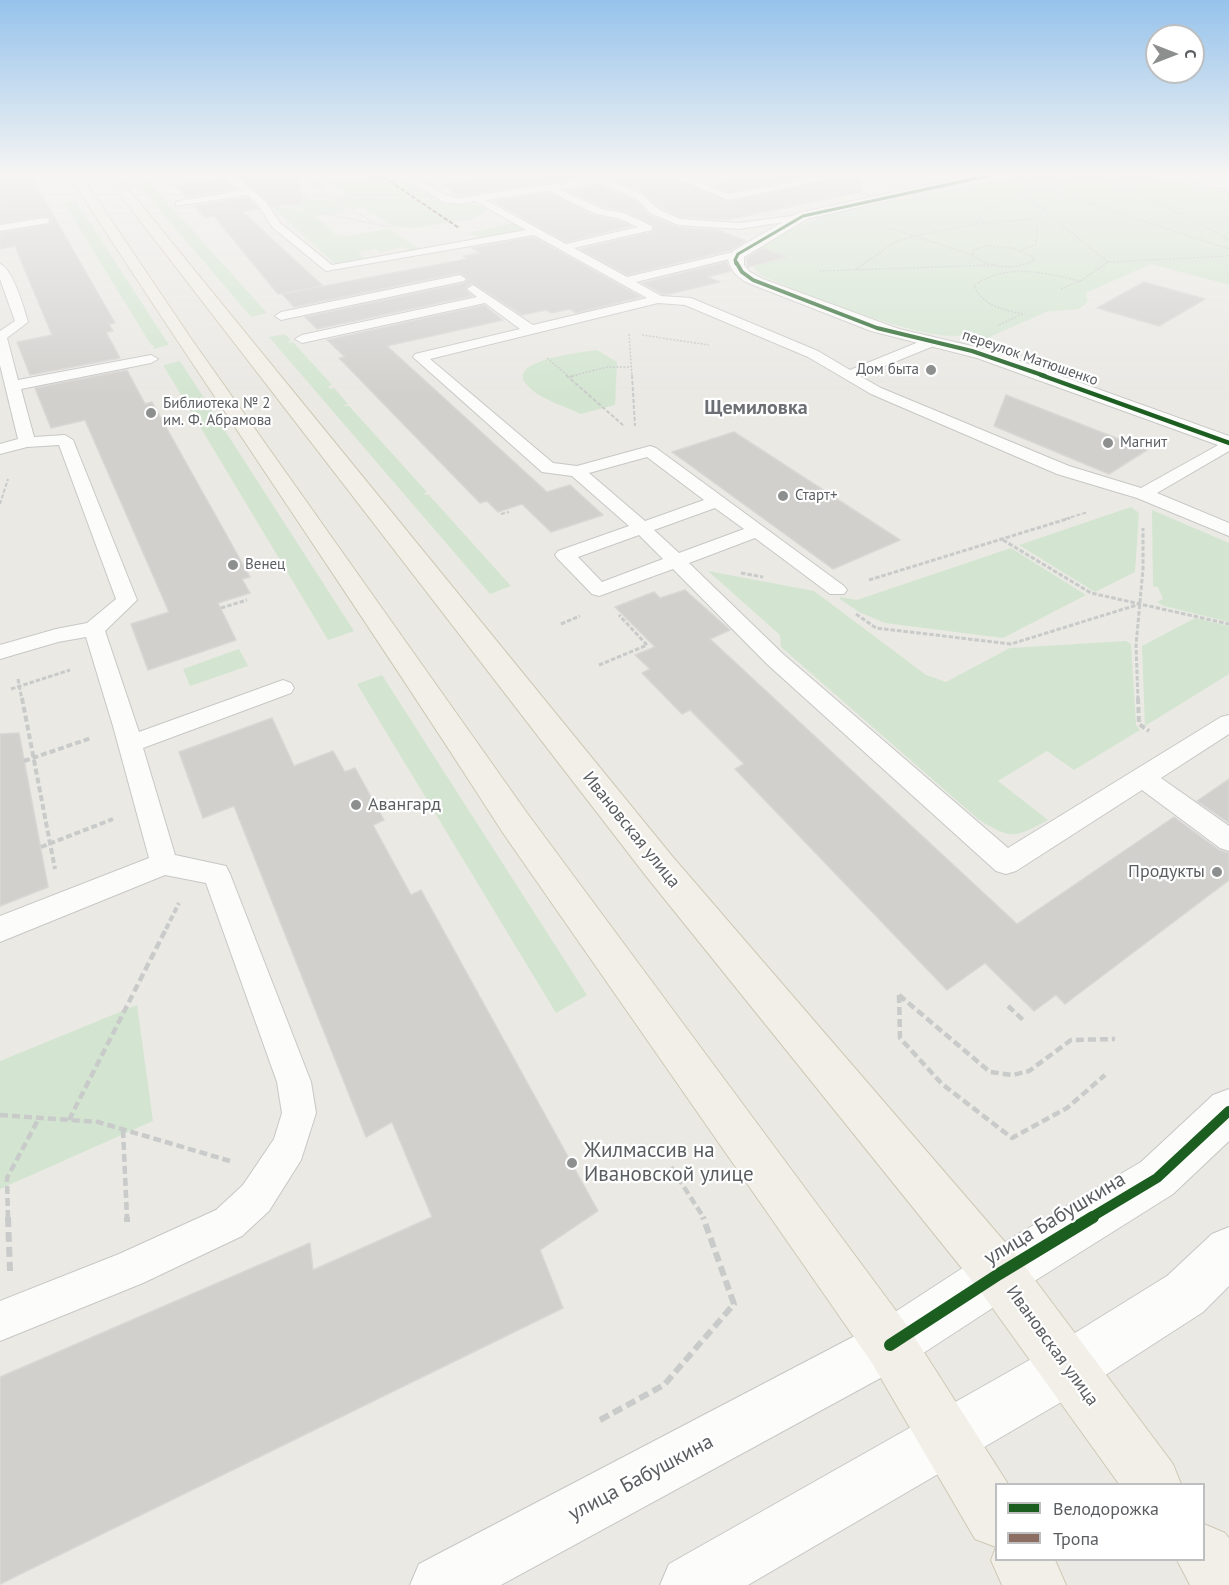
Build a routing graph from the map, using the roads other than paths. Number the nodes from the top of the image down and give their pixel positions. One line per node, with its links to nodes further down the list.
1 (122, 248): 46 (main road)
2 (169, 248): 44 (main road, Ивановская улица)
3 (304, 248): 7 (lane)
4 (447, 248): 7 (lane)
5 (568, 248): 11 (lane)
6 (748, 248): 8 (street)
7 (426, 252): 10 (lane)
8 (738, 254): 11 (lane); 18 (street, переулок Матюшенко)
9 (0, 267): 16 (lane)
10 (460, 279): 12 (lane); 14 (lane)
11 (624, 281): 13 (lane)
12 (487, 299): 15 (lane); 17 (lane)
13 (657, 299): 15 (lane); 20 (lane)
14 (281, 316)
15 (524, 332): 25 (lane)
16 (0, 337): 21 (lane)
17 (302, 339)
18 (931, 342): 20 (lane); 23 (street, переулок Матюшенко)
19 (151, 359): 21 (lane)
20 (849, 375): 26 (lane)
21 (12, 386): 22 (lane)
22 (27, 442): 24 (lane); 33 (lane)
23 (1229, 444): 26 (lane)
24 (0, 449)
25 (577, 471): 27 (lane); 28 (lane)
26 (1143, 494): 29 (lane)
27 (717, 501): 28 (lane); 30 (lane)
28 (641, 527): 31 (lane); 31 (lane)
29 (1229, 530)
30 (756, 531): 31 (lane); 32 (lane)
31 (675, 560): 38 (lane)
32 (837, 590)
33 (94, 629): 34 (lane); 37 (lane)
34 (6, 650)
35 (283, 688): 37 (lane)
36 (1229, 723): 38 (lane)
37 (128, 735): 40 (lane)
38 (1143, 778): 39 (lane)
39 (1229, 840)
40 (164, 864): 41 (lane); 45 (lane)
41 (0, 929)
42 (1229, 1111): 44 (street, улица Бабушкина)
43 (1229, 1251): 47 (street)
44 (999, 1274): 46 (street, улица Бабушкина); 47 (main road, Ивановская улица)
45 (5, 1319)
46 (890, 1345): 48 (main road); 53 (street, улица Бабушкина)
47 (1068, 1368): 48 (street); 49 (main road, Ивановская улица)
48 (948, 1437): 50 (main road); 54 (street)
49 (1152, 1483)
50 (995, 1516)
51 (1205, 1557): 56 (main road)
52 (1022, 1561): 55 (main road)
53 (440, 1585)
54 (690, 1585)
55 (1036, 1585)
56 (1226, 1585)

